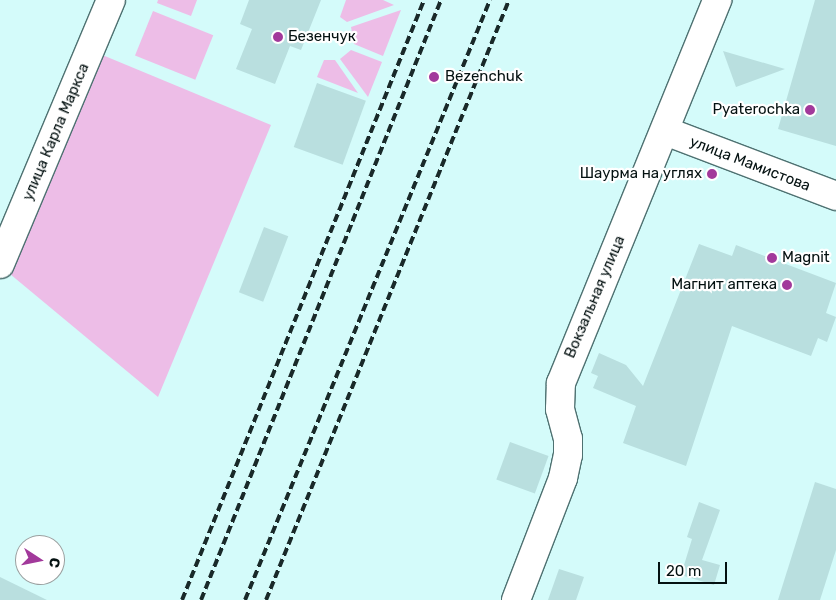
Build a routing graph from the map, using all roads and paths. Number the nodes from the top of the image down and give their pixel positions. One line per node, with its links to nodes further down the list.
1 (111, 0): 5 (street, улица Карла Маркса)
2 (716, 0): 3 (street, Вокзальная улица)
3 (664, 131): 4 (street, улица Мамистова); 6 (street, Вокзальная улица)
4 (836, 196)
5 (0, 264)
6 (516, 600)

